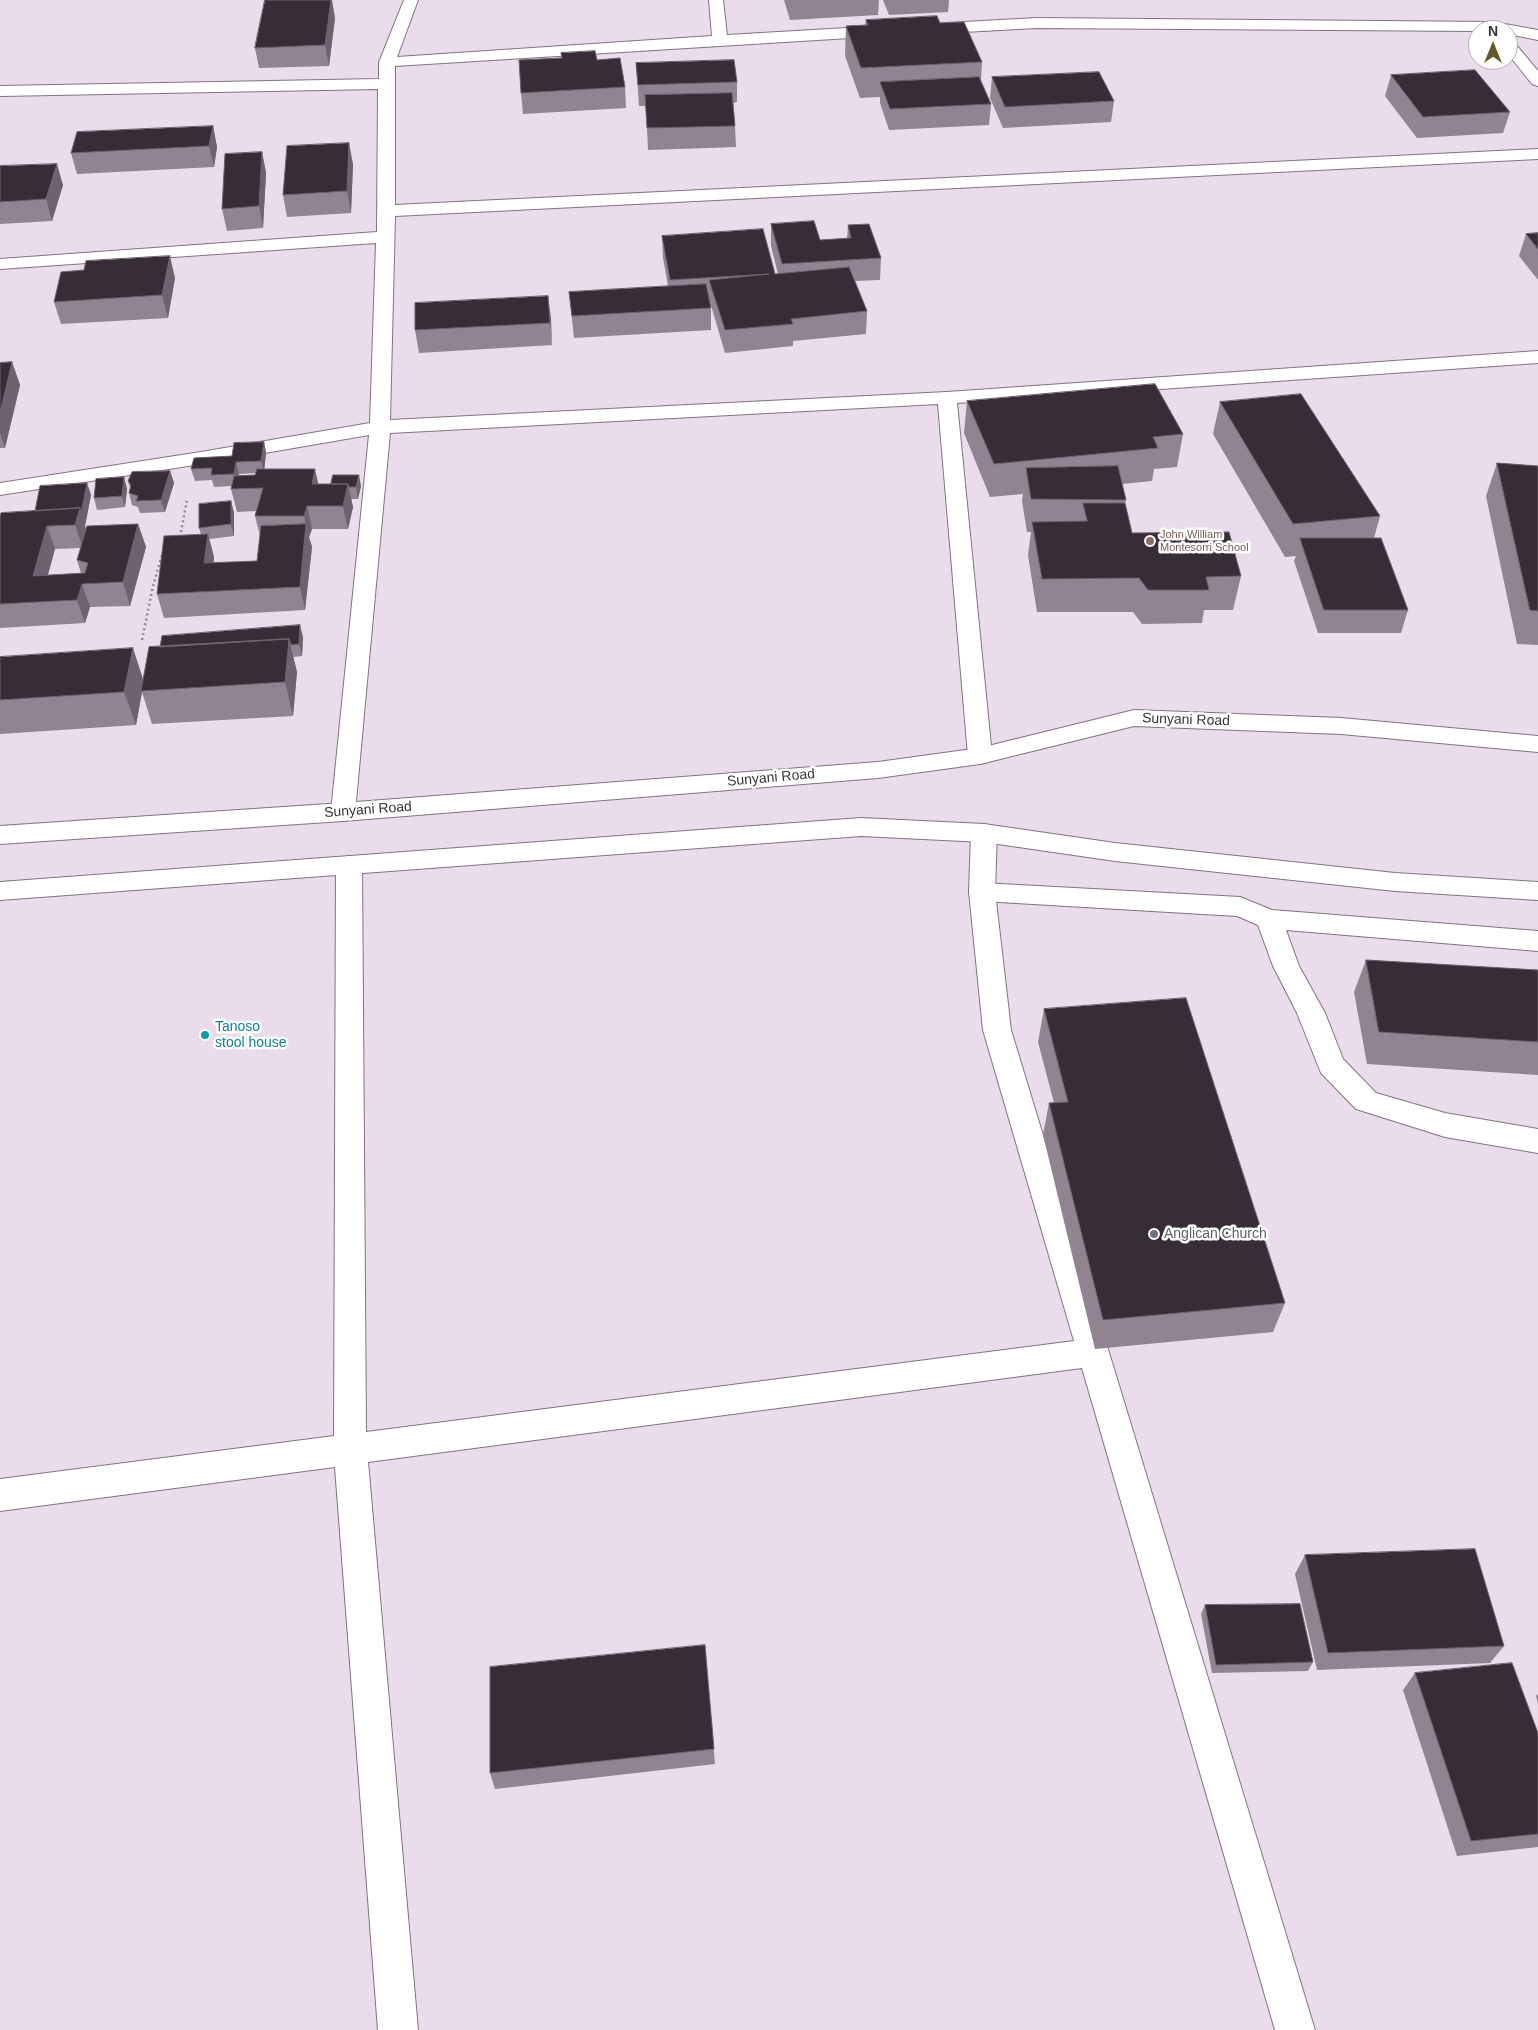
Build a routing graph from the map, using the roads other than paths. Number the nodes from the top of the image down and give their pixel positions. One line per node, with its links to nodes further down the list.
1 (412, 0): 12 (street)
2 (716, 0): 10 (street)
3 (1029, 8): 4 (street)
4 (1036, 23): 5 (street); 6 (street)
5 (1468, 28)
6 (918, 29)
7 (898, 30): 10 (street)
8 (1518, 32): 9 (street)
9 (1538, 35)
10 (720, 40): 12 (street)
11 (1518, 56): 13 (street)
12 (387, 62): 14 (street)
13 (1538, 81)
14 (385, 84): 15 (street); 17 (street)
15 (0, 91)
16 (1538, 154): 17 (street)
17 (386, 211): 18 (street)
18 (385, 237): 19 (street); 22 (street)
19 (0, 264)
20 (1538, 357): 21 (street)
21 (947, 398): 22 (street); 25 (street)
22 (380, 427): 23 (street); 26 (street)
23 (0, 489)
24 (1538, 744): 25 (street, Sunyani Road)
25 (980, 756): 26 (street, Sunyani Road)
26 (343, 812): 28 (street, Sunyani Road)
27 (984, 833): 29 (street); 31 (street); 32 (street)
28 (0, 835)
29 (349, 865): 30 (street); 37 (street)
30 (0, 891)
31 (1538, 891)
32 (982, 892): 33 (street); 36 (street)
33 (1270, 919): 34 (street); 35 (street)
34 (1538, 941)
35 (1538, 1141)
36 (1092, 1353): 37 (street); 40 (street)
37 (350, 1450): 38 (street); 39 (street)
38 (0, 1494)
39 (398, 2030)
40 (1295, 2030)

